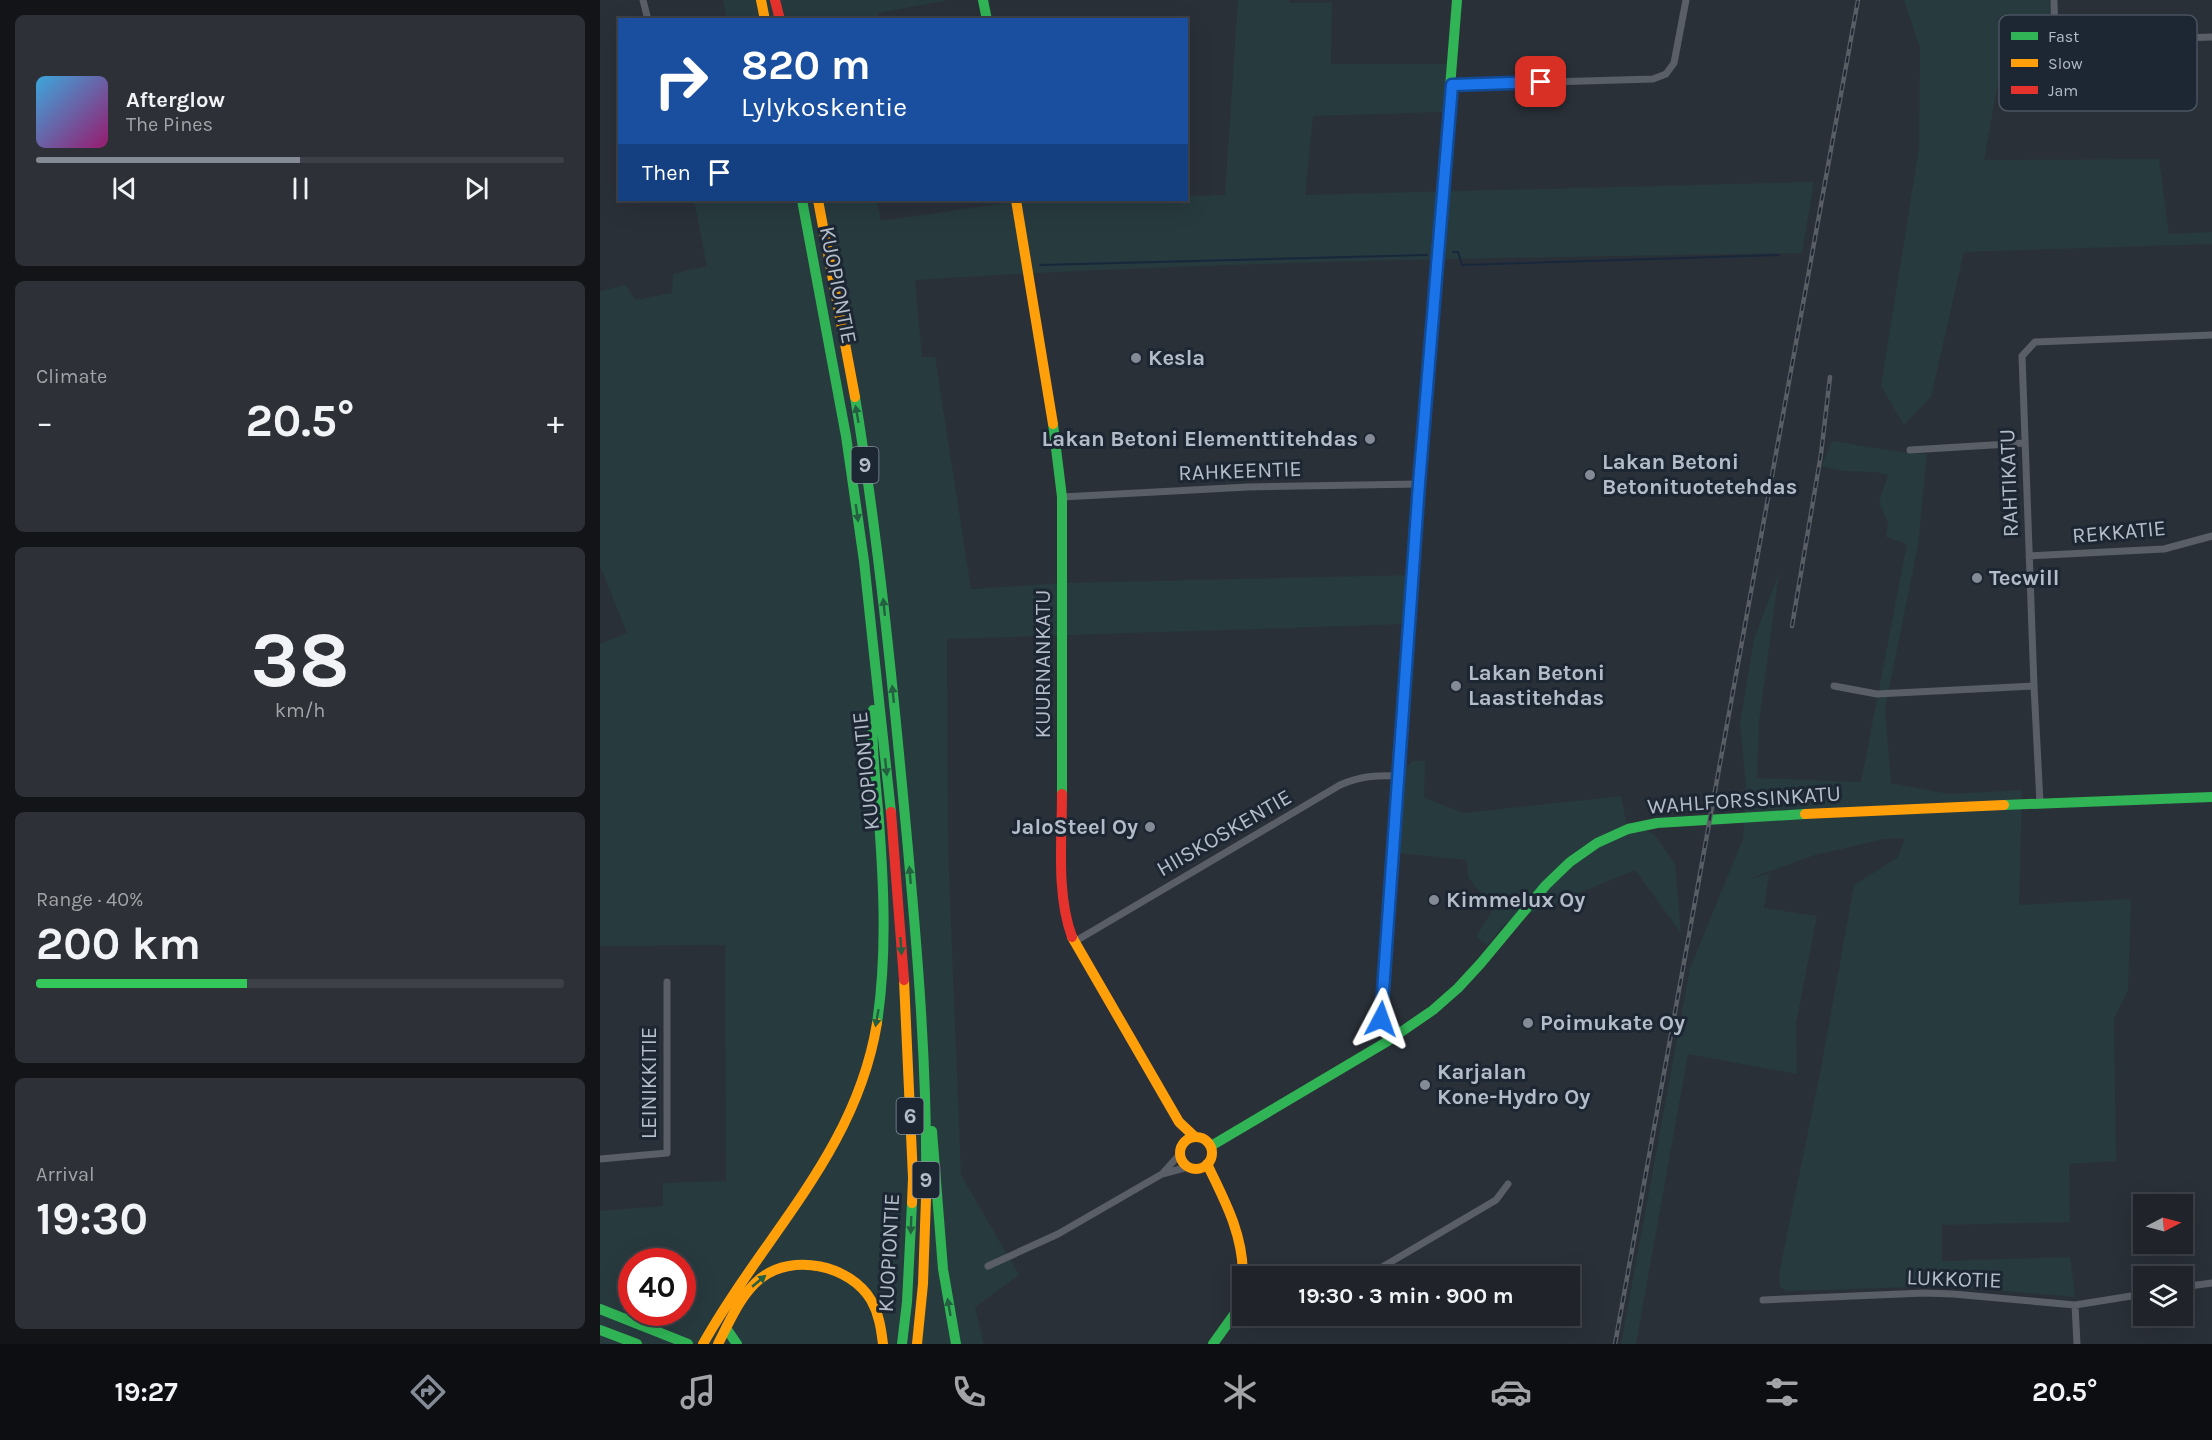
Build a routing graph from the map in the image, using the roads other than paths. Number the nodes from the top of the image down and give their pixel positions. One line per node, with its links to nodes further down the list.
1 (643, 0): 9 (street)
2 (761, 0): 10 (main road)
3 (775, 0): 11 (main road)
4 (983, 0): 12 (main road)
5 (1458, 0): 15 (main road)
6 (1686, 0): 15 (street)
7 (2054, 0): 8 (street)
8 (2054, 15)
9 (648, 18)
10 (765, 18)
11 (780, 18)
12 (987, 18)
13 (2197, 37): 14 (street)
14 (2212, 37)
15 (1452, 85): 22 (main road)
16 (802, 201): 26 (main road, KUOPIONTIE / 9, one-way to 26)
17 (818, 201): 35 (main road, KUOPIONTIE / 9, one-way to 17)
18 (1016, 201): 23 (main road, KUURNANKATU)
19 (2212, 335): 20 (street, RAHTIKATU)
20 (2025, 443): 21 (street); 25 (street, RAHTIKATU)
21 (1910, 450)
22 (1419, 484): 23 (street, RAHKEENTIE); 29 (main road)
23 (1062, 497): 33 (main road, KUURNANKATU)
24 (2212, 536): 25 (street, REKKATIE)
25 (2029, 556): 28 (street, RAHTIKATU)
26 (876, 678): 32 (main road, KUOPIONTIE / 9, one-way to 32); 60 (main road, one-way to 60)
27 (1834, 686): 28 (street)
28 (2034, 686): 31 (street, RAHTIKATU)
29 (1399, 776): 33 (street, HIISKOSKENTIE); 36 (main road)
30 (2212, 797): 31 (main road, WAHLFORSSINKATU)
31 (2040, 803): 36 (main road, WAHLFORSSINKATU)
32 (897, 888): 64 (main road, KUOPIONTIE / 6, one-way to 64)
33 (1074, 942): 37 (main road, KUURNANKATU)
34 (667, 982): 41 (street, LEINIKKITIE)
35 (921, 1017): 65 (main road, KUOPIONTIE / 9); 66 (main road, one-way to 35)
36 (1389, 1040): 39 (main road, WAHLFORSSINKATU)
37 (1169, 1104): 38 (main road, KUURNANKATU); 40 (main road, KUURNANKATU)
38 (1195, 1137): 39 (main road); 40 (main road)
39 (1211, 1146): 42 (main road)
40 (1181, 1150): 43 (main road); 44 (street)
41 (600, 1160)
42 (1207, 1164): 43 (main road); 47 (main road)
43 (1188, 1167): 44 (street)
44 (1162, 1174): 46 (street)
45 (1508, 1184): 48 (street)
46 (988, 1266)
47 (1244, 1266)
48 (1384, 1266)
49 (2212, 1282): 50 (street)
50 (2193, 1285)
51 (2133, 1296): 53 (street, LUKKOTIE)
52 (1763, 1300): 53 (street, LUKKOTIE)
53 (2075, 1305): 68 (street)
54 (600, 1309): 59 (main road)
55 (1232, 1320): 67 (main road)
56 (726, 1328): 61 (main road); 62 (main road); 63 (main road, one-way to 63)
57 (600, 1330): 58 (main road)
58 (638, 1344)
59 (688, 1344)
60 (704, 1344)
61 (718, 1344)
62 (737, 1344)
63 (883, 1344)
64 (902, 1344)
65 (917, 1344)
66 (956, 1344)
67 (1213, 1344)
68 (2077, 1344)

